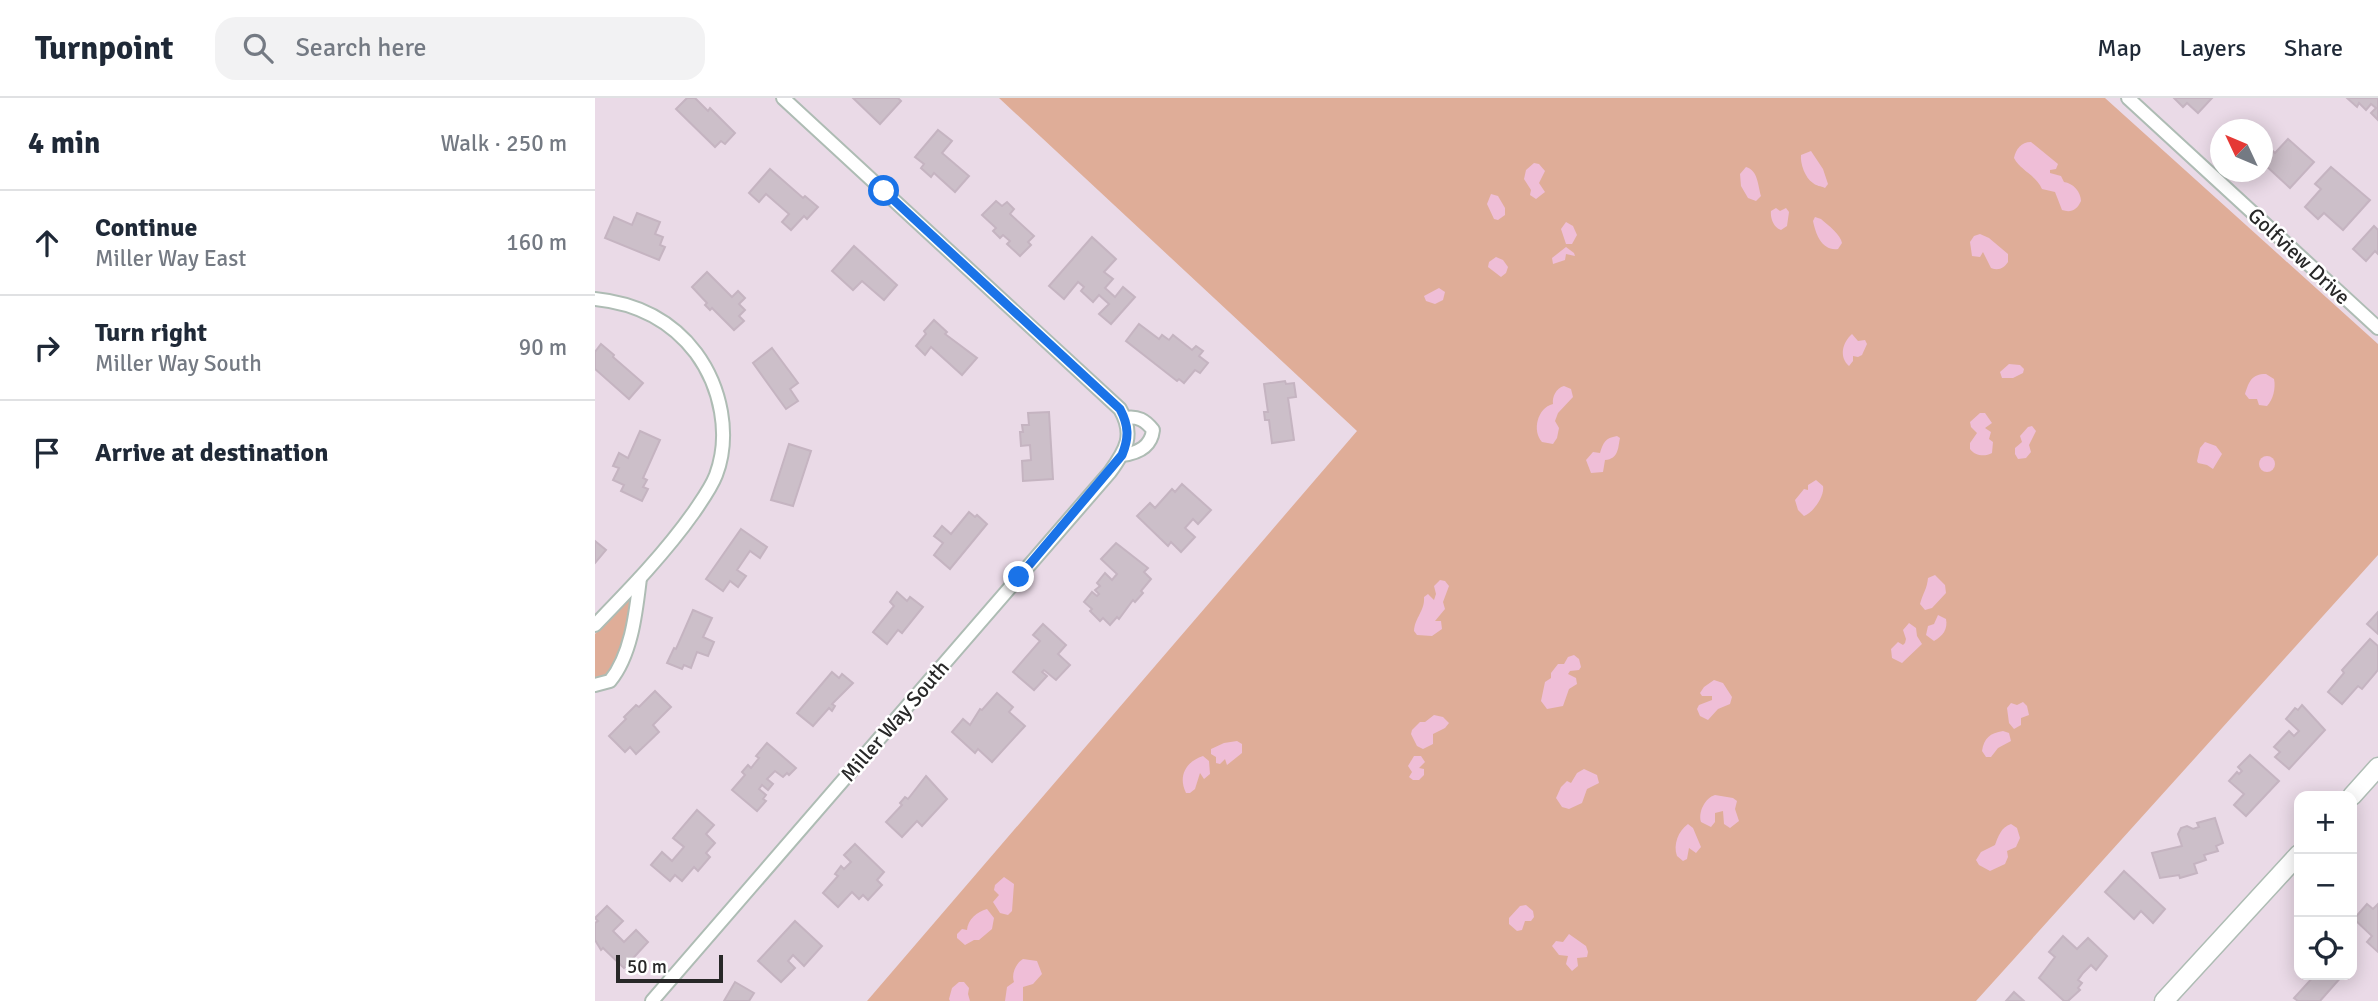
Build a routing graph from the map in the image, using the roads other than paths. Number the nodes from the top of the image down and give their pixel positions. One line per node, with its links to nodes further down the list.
1 (783, 98): 5 (street)
2 (2128, 98): 4 (street, Golfview Drive)
3 (595, 299): 7 (street)
4 (2378, 328)
5 (1125, 418): 6 (street, Miller Way South); 6 (street)
6 (1122, 455): 13 (street, Miller Way South)
7 (640, 578): 8 (street); 9 (street)
8 (595, 625)
9 (595, 685)
10 (2378, 767): 11 (main road)
11 (2356, 791)
12 (2294, 859): 14 (main road)
13 (652, 1001)
14 (2164, 1001)

